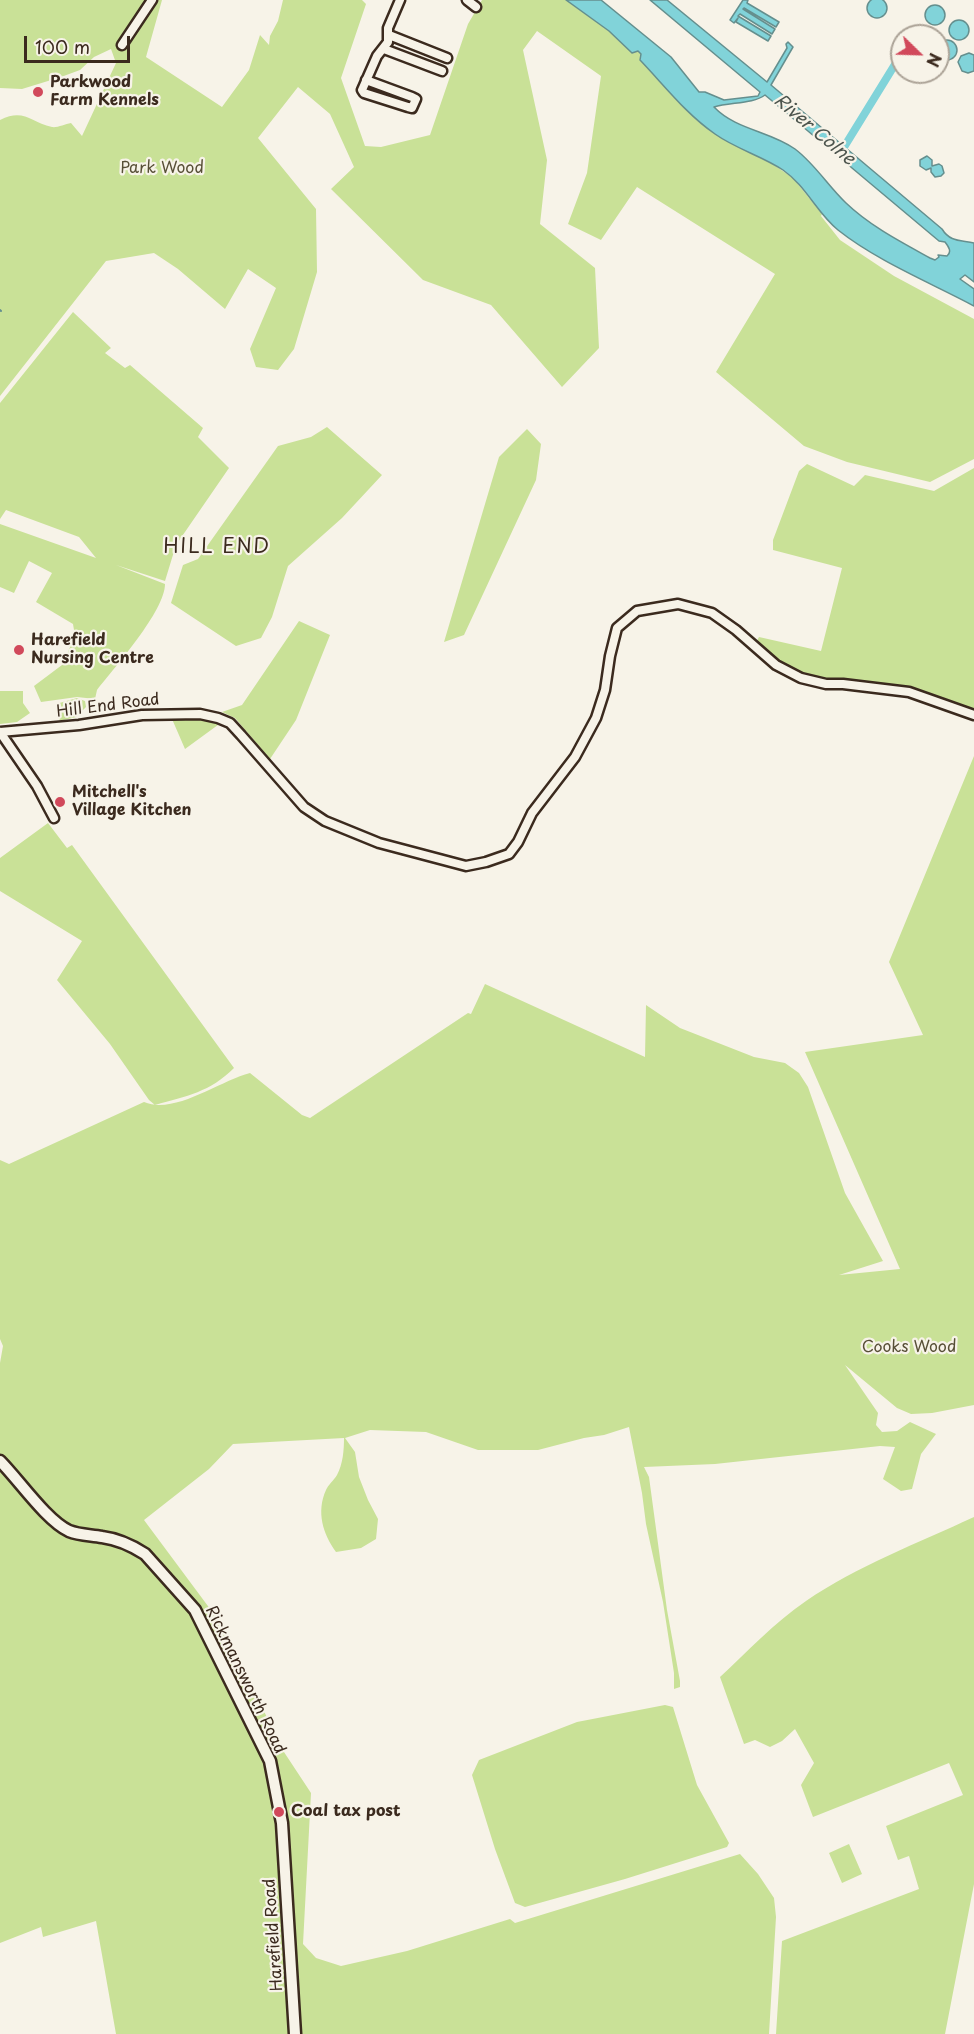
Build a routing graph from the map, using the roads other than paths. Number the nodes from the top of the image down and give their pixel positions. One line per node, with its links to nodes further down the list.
1 (152, 0): 4 (street)
2 (400, 0): 3 (street)
3 (389, 35): 5 (street); 6 (street)
4 (122, 45)
5 (384, 49): 7 (street); 8 (street)
6 (447, 58)
7 (442, 71)
8 (365, 83): 8 (street)
9 (974, 715): 10 (street, Hill End Road)
10 (0, 732): 11 (street)
11 (54, 818)
12 (0, 1461): 13 (street, Rickmansworth Road)
13 (282, 1835): 14 (street, Harefield Road)
14 (296, 2034)

